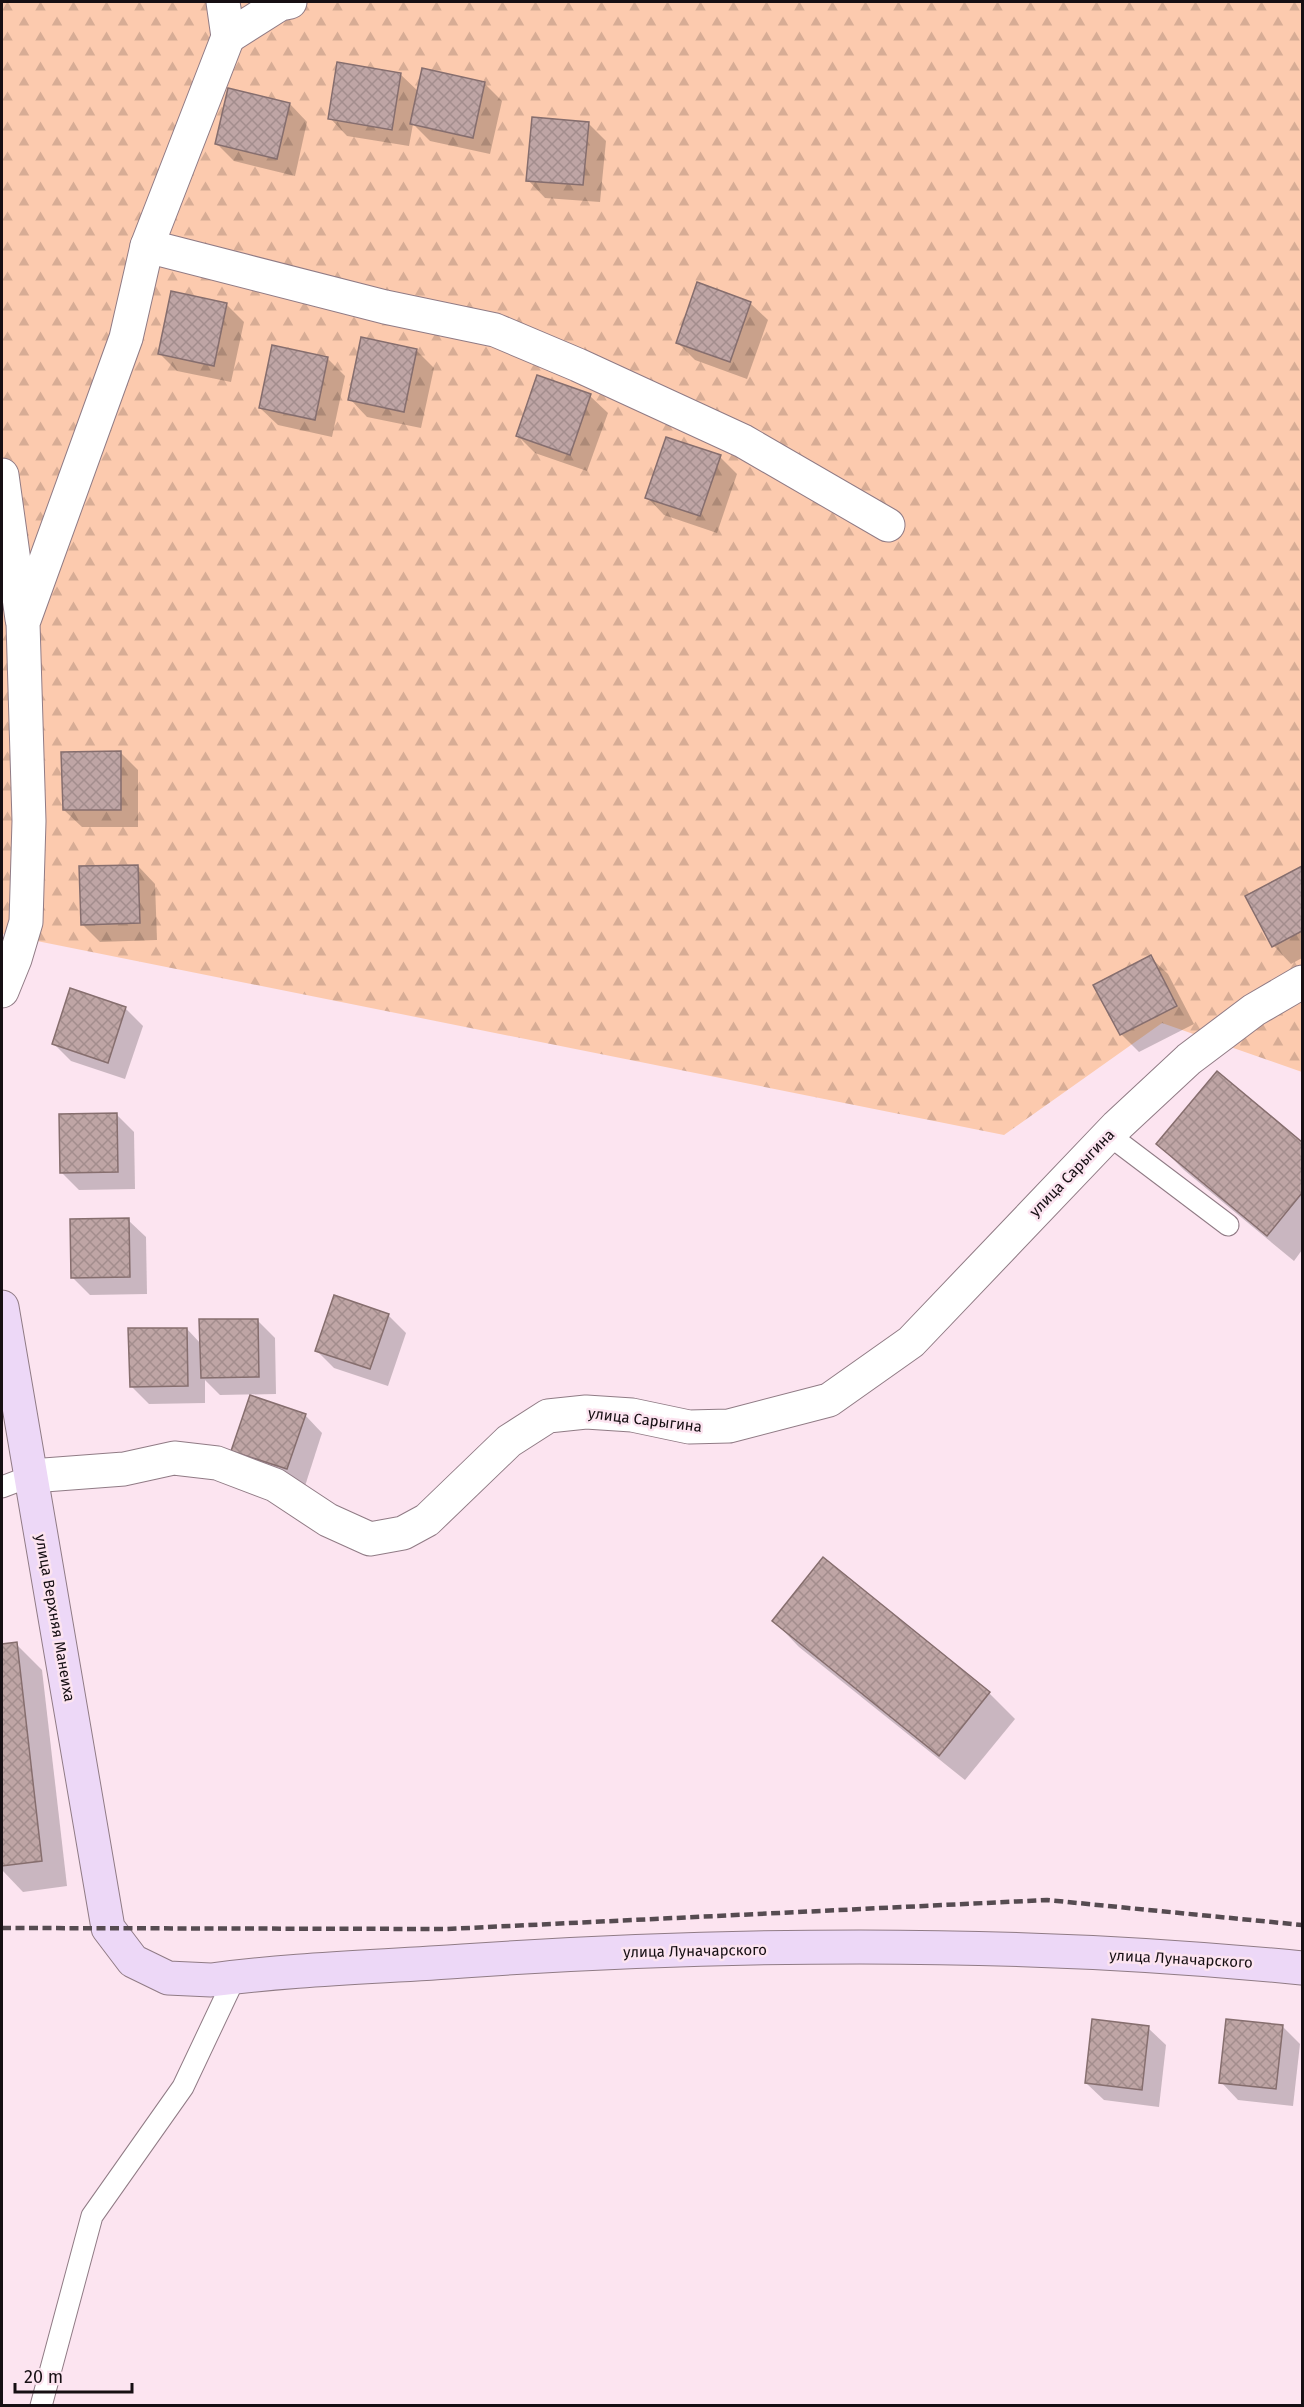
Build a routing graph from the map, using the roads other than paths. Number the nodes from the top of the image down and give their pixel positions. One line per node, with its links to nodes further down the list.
1 (223, 2): 3 (street)
2 (290, 2): 3 (street)
3 (228, 37): 4 (street)
4 (147, 246): 6 (street); 7 (street)
5 (2, 475): 7 (street)
6 (888, 525)
7 (23, 623): 9 (street)
8 (1302, 982): 10 (street, улица Сарыгина)
9 (2, 991)
10 (1108, 1135): 11 (lane); 13 (street, улица Сарыгина)
11 (1228, 1225)
12 (2, 1307): 13 (main road, улица Верхняя Манеиха)
13 (16, 1481): 14 (main road, улица Верхняя Манеиха)
14 (108, 1928): 16 (main road, улица Луначарского)
15 (1302, 1968): 16 (main road, улица Луначарского)
16 (235, 1977): 17 (lane)
17 (40, 2406)

